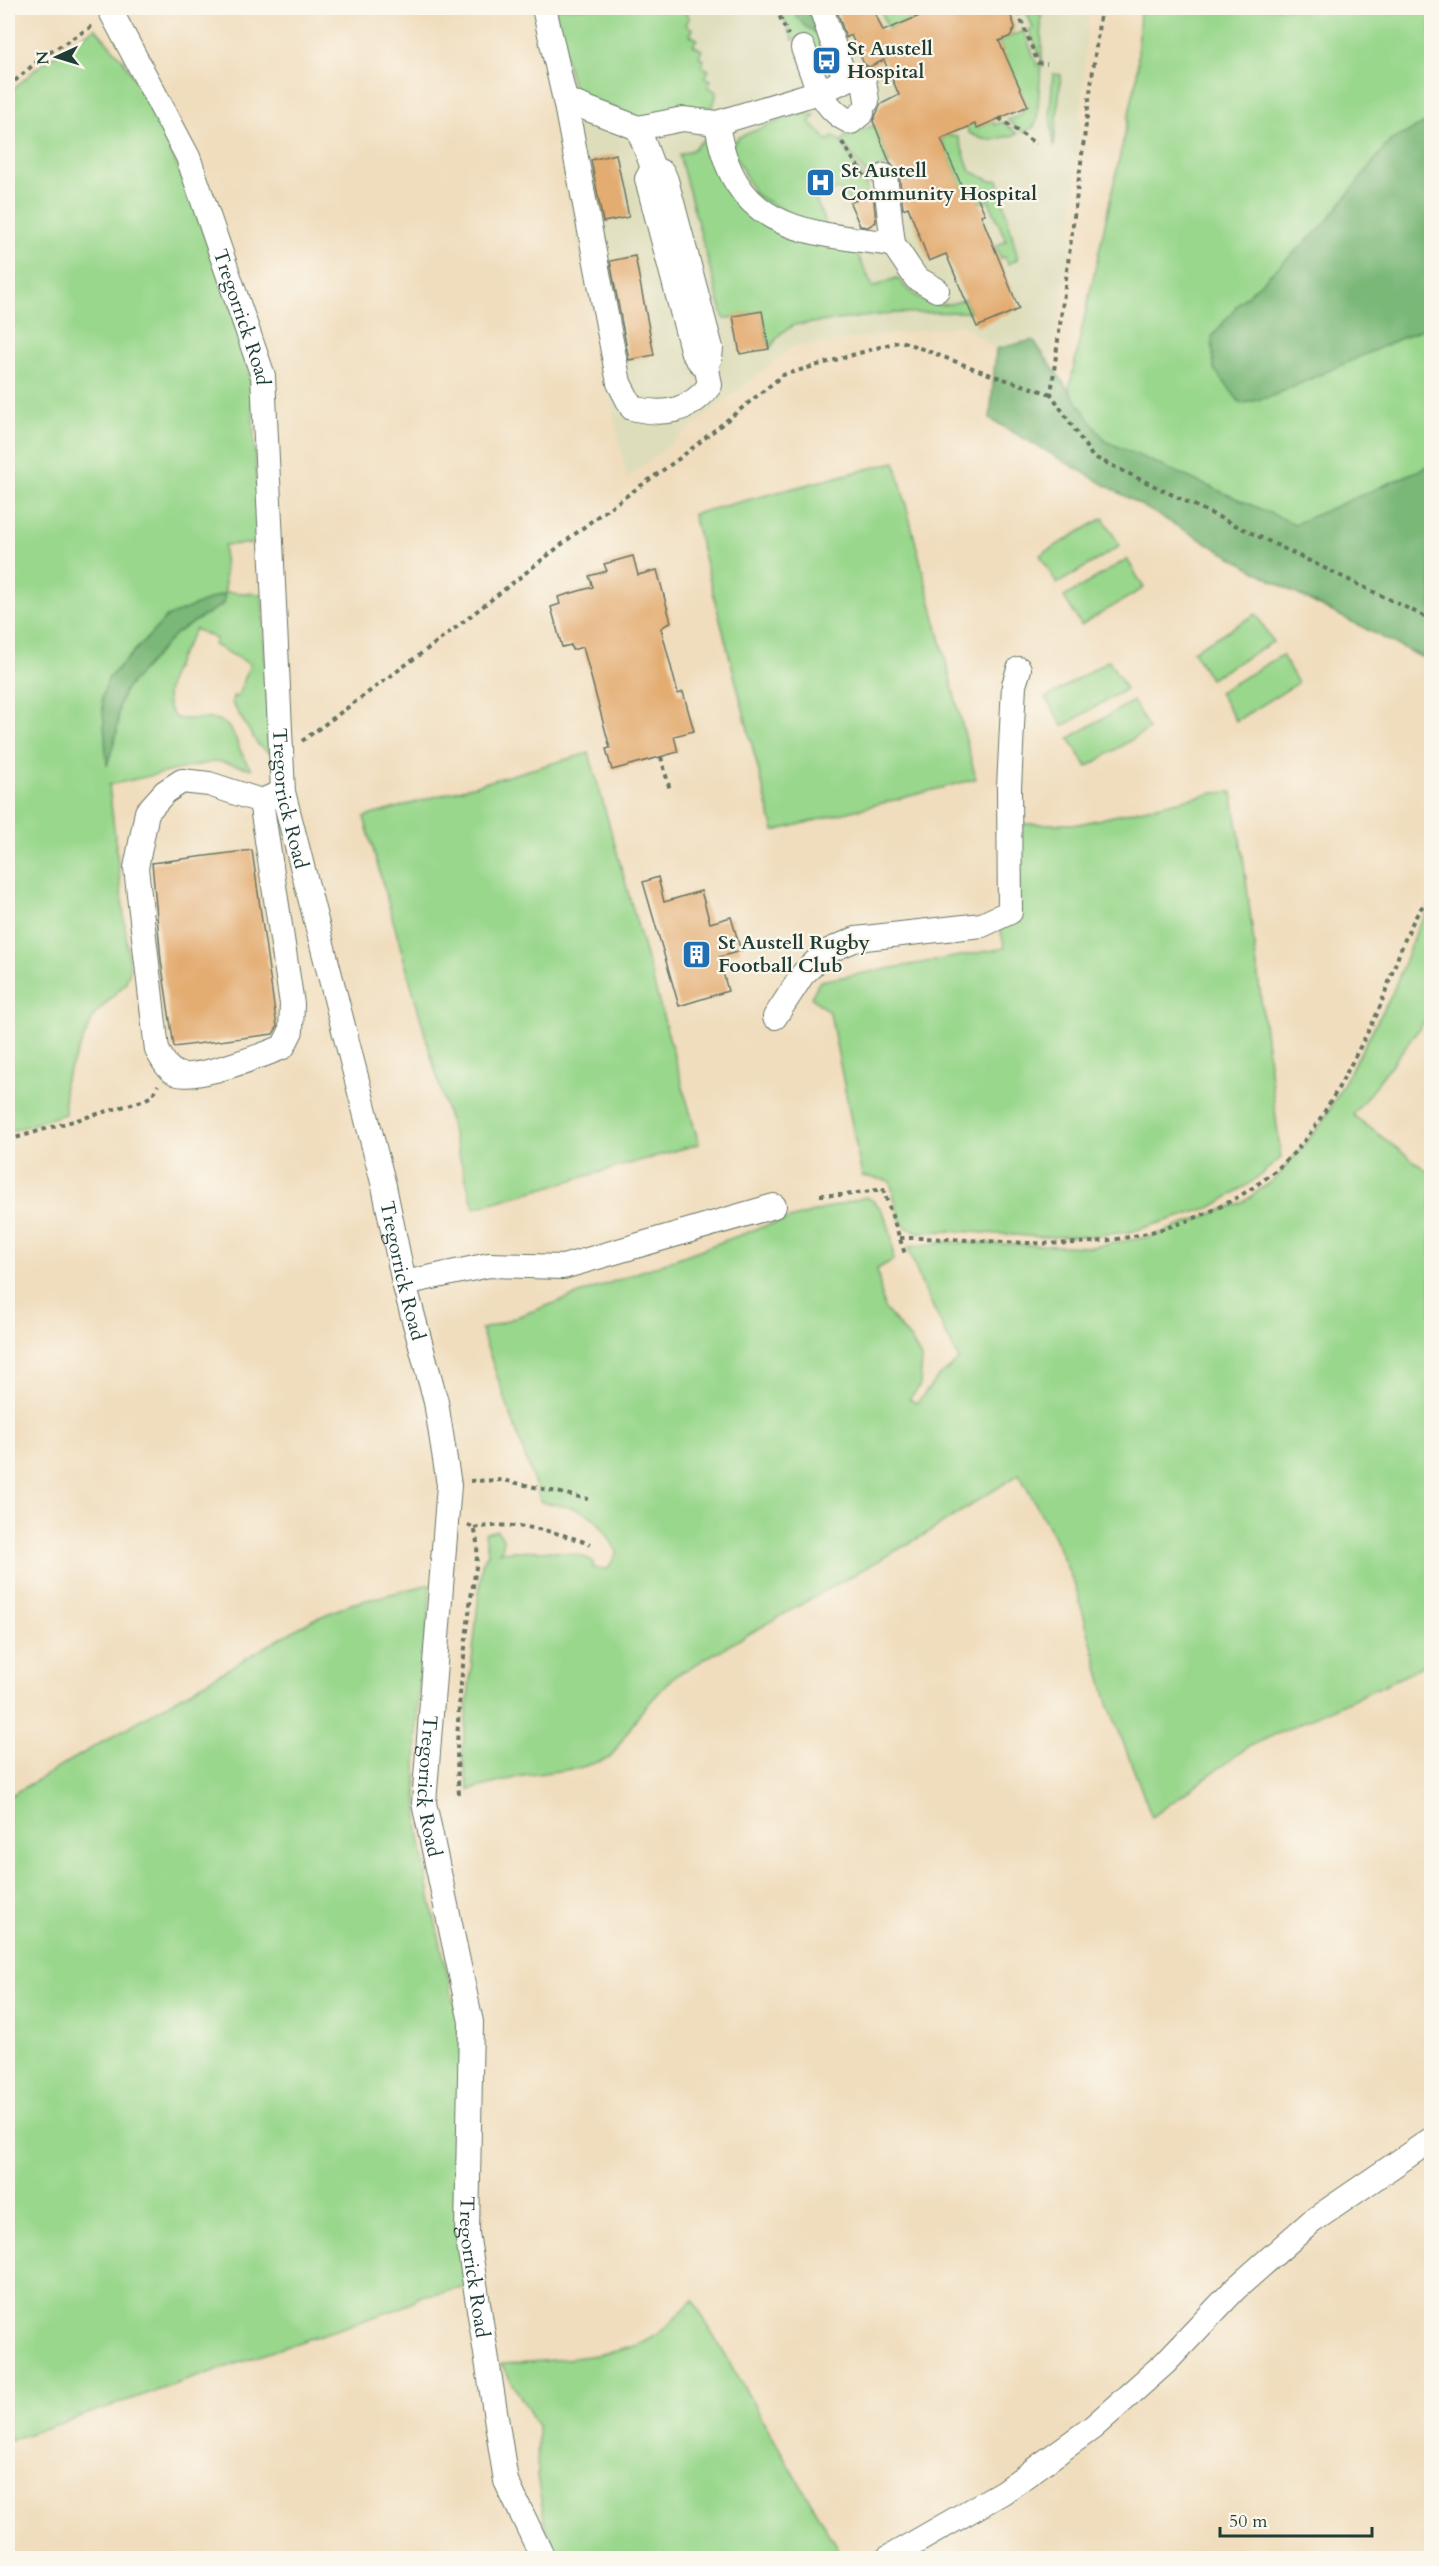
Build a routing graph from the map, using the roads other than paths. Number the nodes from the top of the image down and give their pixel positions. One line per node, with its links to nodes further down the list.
1 (544, 8): 7 (street)
2 (820, 8): 5 (street)
3 (111, 11): 14 (street, Tregorrick Road)
4 (803, 48): 6 (street)
5 (845, 79): 6 (street); 6 (street)
6 (819, 92): 8 (street)
7 (565, 100): 9 (street); 9 (street)
8 (717, 123): 9 (street); 11 (street)
9 (638, 128)
10 (885, 176): 11 (street)
11 (893, 244): 12 (street)
12 (937, 290)
13 (1019, 669): 16 (street)
14 (283, 792): 15 (street); 18 (street, Tregorrick Road)
15 (261, 801): 15 (street)
16 (775, 1017)
17 (774, 1206): 18 (street)
18 (404, 1283): 20 (street, Tregorrick Road)
19 (1431, 2139): 21 (street)
20 (543, 2559)
21 (888, 2559)

